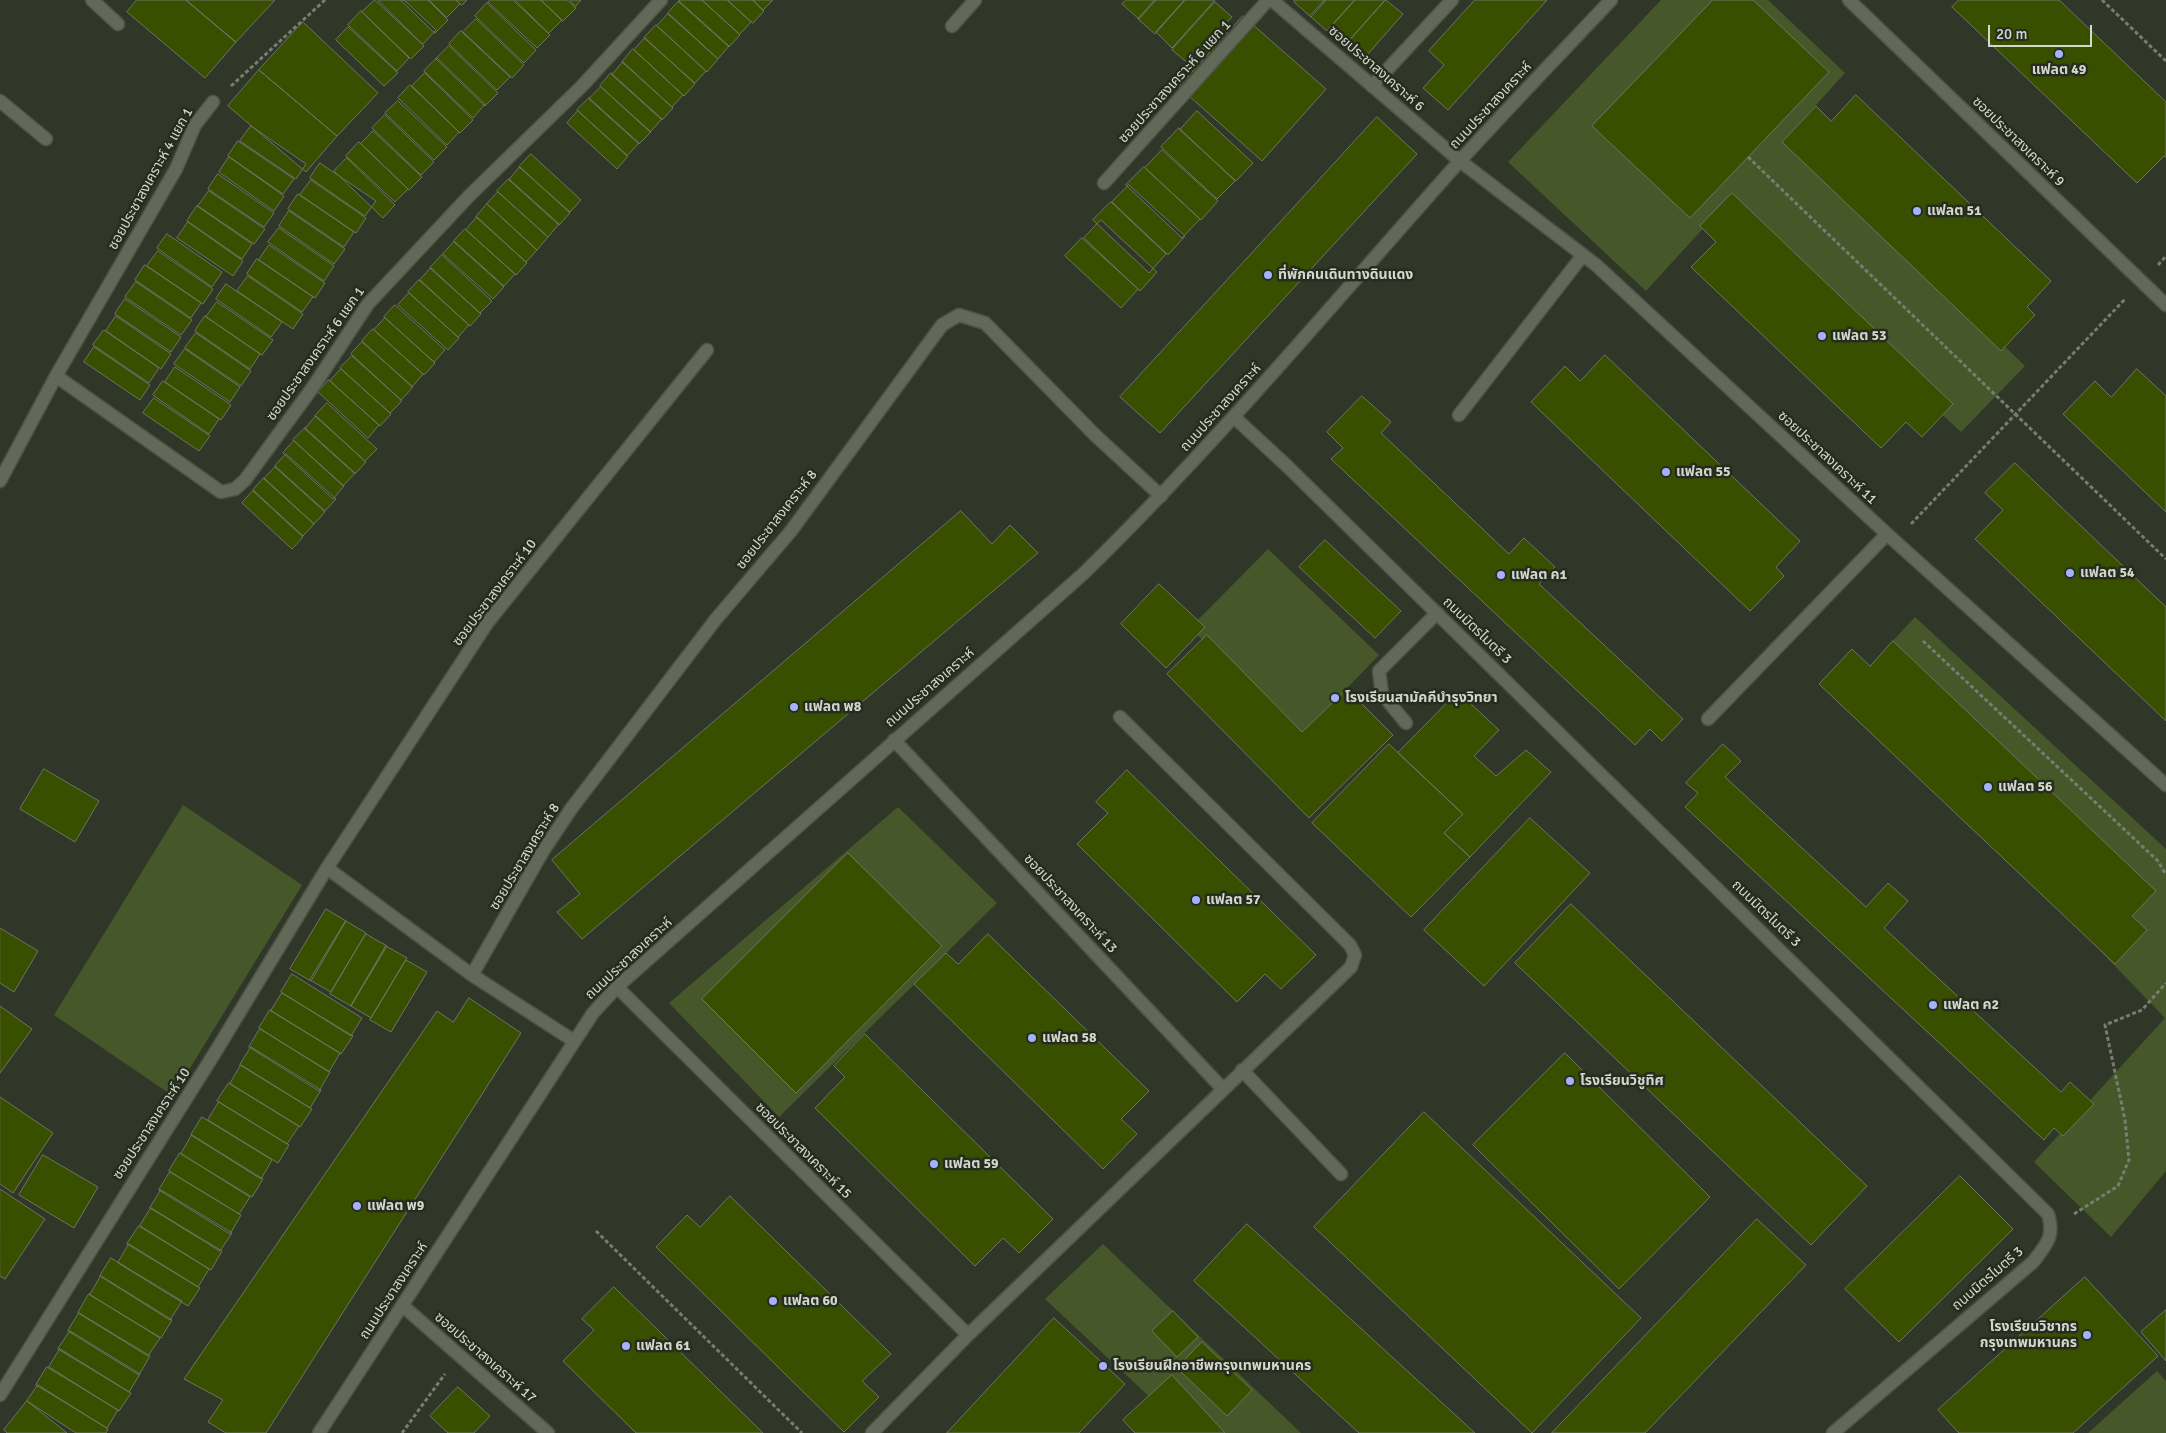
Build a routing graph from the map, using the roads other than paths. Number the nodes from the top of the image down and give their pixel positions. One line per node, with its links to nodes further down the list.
1 (92, 0): 9 (street)
2 (661, 0): 20 (street, ซอยประชาสงเคราะห์ 6 แยก 1)
3 (975, 0): 10 (street)
4 (1268, 0): 16 (street, ซอยประชาสงเคราะห์ 6 แยก 1)
5 (1272, 0): 11 (street, ซอยประชาสงเคราะห์ 6)
6 (1452, 0): 11 (street)
7 (1611, 0): 15 (street, ถนนประชาสงเคราะห์)
8 (1849, 0): 18 (street, ซอยประชาสงเคราะห์ 9)
9 (118, 24)
10 (952, 26)
11 (1372, 86): 15 (street, ซอยประชาสงเคราะห์ 6)
12 (0, 101): 14 (street)
13 (213, 102): 20 (street, ซอยประชาสงเคราะห์ 4 แยก 1)
14 (46, 138)
15 (1460, 161): 17 (street, ซอยประชาสงเคราะห์ 11); 22 (street, ถนนประชาสงเคราะห์)
16 (1104, 183)
17 (1583, 255): 21 (street); 25 (street, ซอยประชาสงเคราะห์ 11)
18 (2166, 305)
19 (706, 350): 32 (street, ซอยประชาสงเคราะห์ 10)
20 (56, 376): 23 (street, ซอยประชาสงเคราะห์ 4 แยก 1)
21 (1459, 415)
22 (1234, 417): 24 (street, ถนนประชาสงเคราะห์); 26 (street, ถนนมิตรไมตรี 3)
23 (0, 480)
24 (1161, 496): 30 (street, ถนนประชาสงเคราะห์); 33 (street, ซอยประชาสงเคราะห์ 8)
25 (1891, 538): 28 (street); 31 (street, ซอยประชาสงเคราะห์ 11)
26 (1437, 613): 29 (street); 45 (street, ถนนมิตรไมตรี 3)
27 (1120, 717): 36 (street)
28 (1708, 719)
29 (1406, 723)
30 (894, 740): 34 (street, ถนนประชาสงเคราะห์); 37 (street, ซอยประชาสงเคราะห์ 13)
31 (2166, 785)
32 (327, 868): 33 (street); 41 (street, ซอยประชาสงเคราะห์ 10)
33 (472, 976): 35 (street)
34 (617, 987): 35 (street, ถนนประชาสงเคราะห์); 40 (street, ซอยประชาสงเคราะห์ 15)
35 (574, 1041): 39 (street, ถนนประชาสงเคราะห์)
36 (1242, 1070): 37 (street); 38 (street)
37 (1224, 1089): 40 (street)
38 (1341, 1174)
39 (403, 1306): 42 (street, ถนนประชาสงเคราะห์); 43 (street, ซอยประชาสงเคราะห์ 17)
40 (968, 1335): 44 (street)
41 (0, 1395)
42 (319, 1433)
43 (548, 1433)
44 (872, 1433)
45 (1833, 1433)

